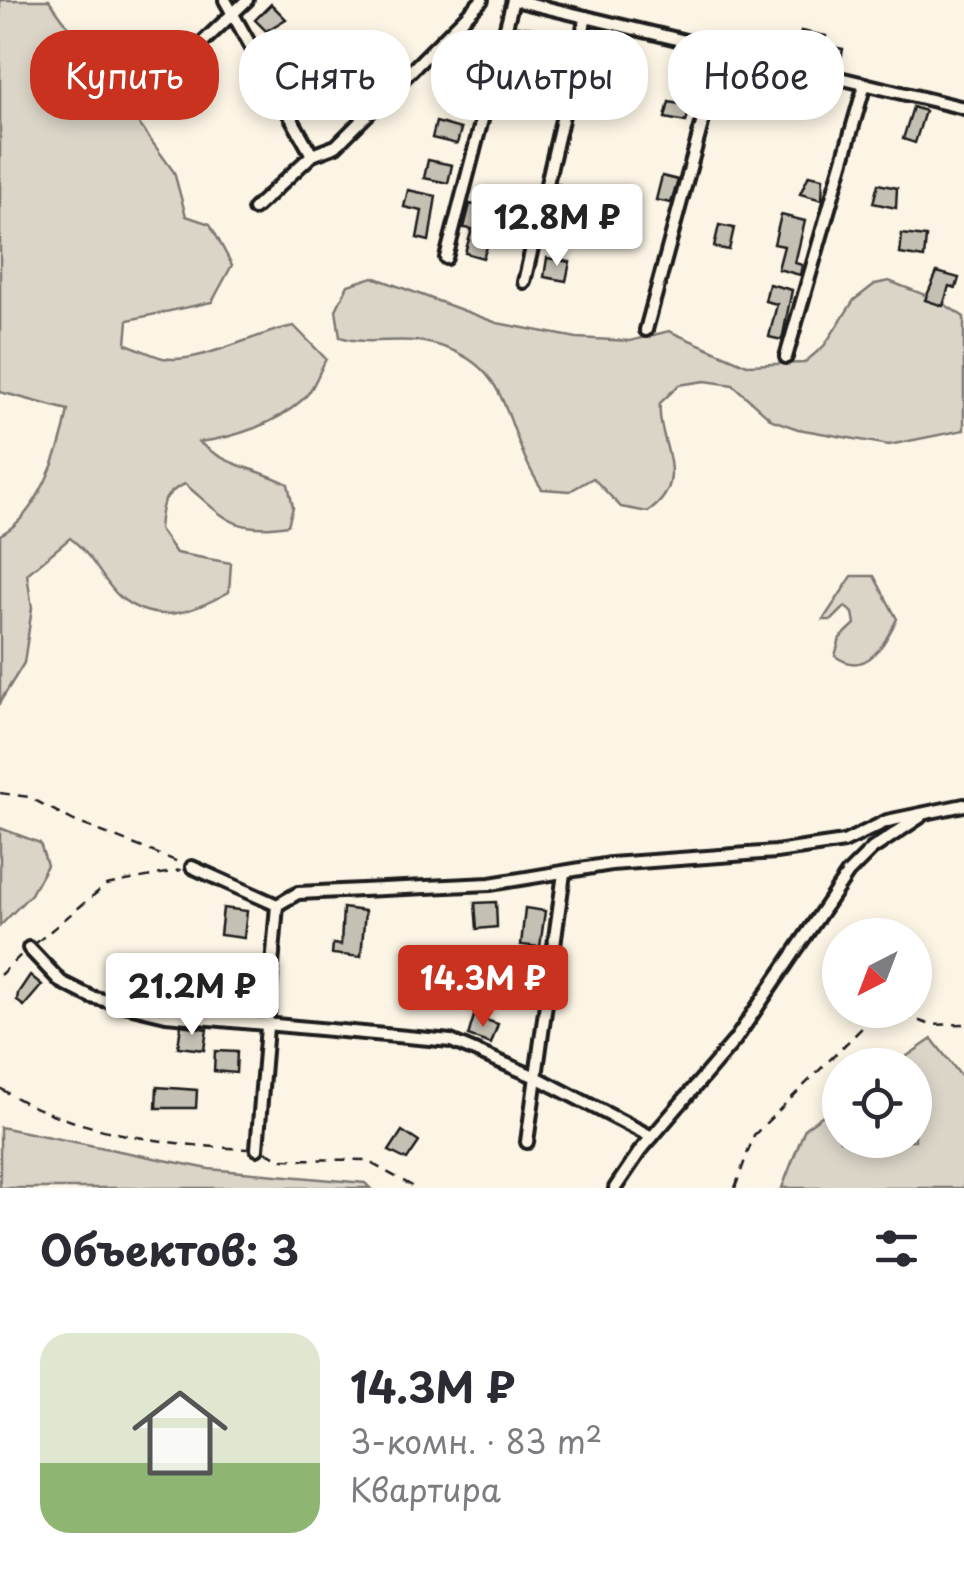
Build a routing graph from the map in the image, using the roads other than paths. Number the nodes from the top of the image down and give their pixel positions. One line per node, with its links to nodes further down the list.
1 (225, 0): 5 (street)
2 (248, 0): 5 (street)
3 (482, 0): 13 (street)
4 (514, 0): 6 (street); 15 (street)
5 (232, 14): 7 (street); 13 (street)
6 (586, 17): 8 (street); 16 (street)
7 (216, 30)
8 (668, 37)
9 (844, 79): 10 (street)
10 (865, 84): 11 (street); 18 (street)
11 (964, 108)
12 (703, 120): 17 (street)
13 (312, 156): 14 (street)
14 (254, 208)
15 (446, 258)
16 (524, 282)
17 (646, 330)
18 (786, 357)
19 (964, 805): 20 (street)
20 (933, 809): 22 (street); 27 (street)
21 (192, 867): 23 (street)
22 (564, 872): 23 (street); 26 (street)
23 (276, 905): 25 (street)
24 (30, 948): 25 (street)
25 (265, 1025): 26 (street); 29 (street)
26 (536, 1076): 27 (street); 28 (street)
27 (652, 1137): 30 (street)
28 (527, 1142)
29 (257, 1149)
30 (615, 1188)

